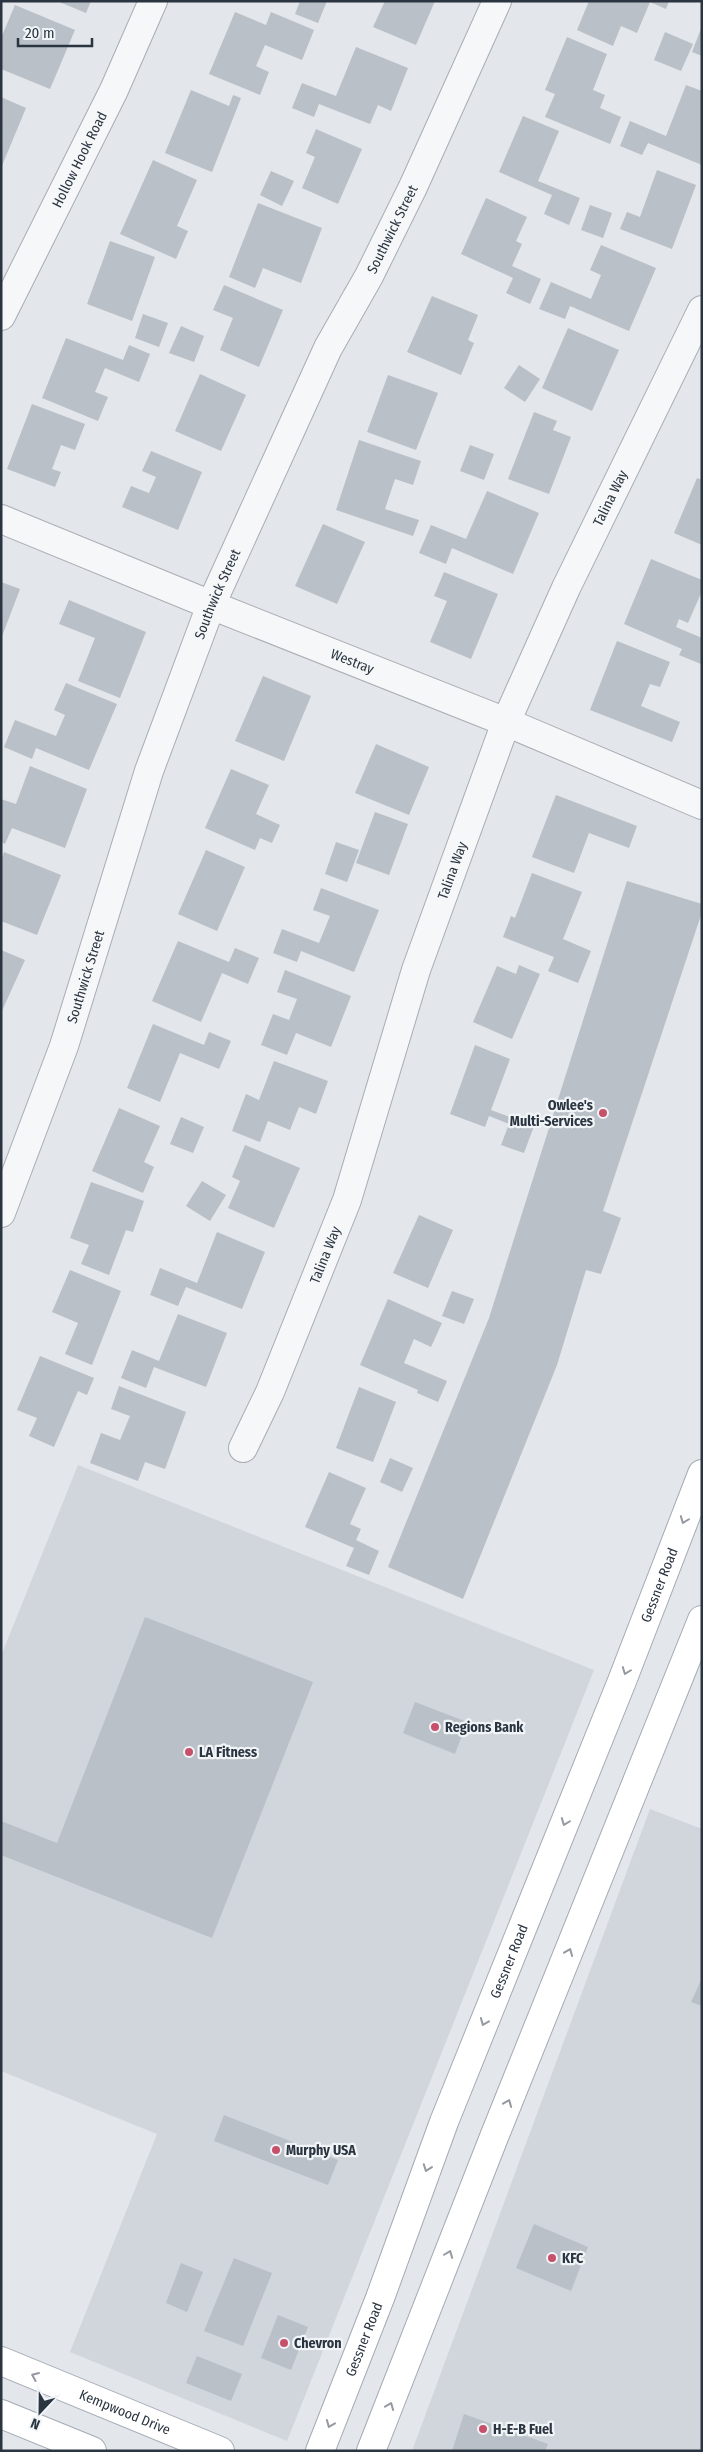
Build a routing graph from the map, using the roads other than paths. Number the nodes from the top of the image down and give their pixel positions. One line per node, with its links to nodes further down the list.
1 (153, 1): 4 (street, Hollow Hook Road)
2 (497, 1): 6 (street, Southwick Street)
3 (702, 310): 7 (street, Talina Way)
4 (1, 316)
5 (1, 519): 6 (street, Westray)
6 (211, 606): 7 (street, Westray); 9 (street, Southwick Street)
7 (506, 722): 8 (street, Westray); 10 (street, Talina Way)
8 (702, 805)
9 (1, 1213)
10 (244, 1448)
11 (702, 1474): 17 (main road, Gessner Road, one-way to 17)
12 (702, 1620): 18 (main road, one-way to 12)
13 (1, 2361): 16 (main road, Kempwood Drive, one-way to 13)
14 (1, 2414): 15 (main road)
15 (92, 2451)
16 (220, 2451)
17 (320, 2451)
18 (371, 2451)

